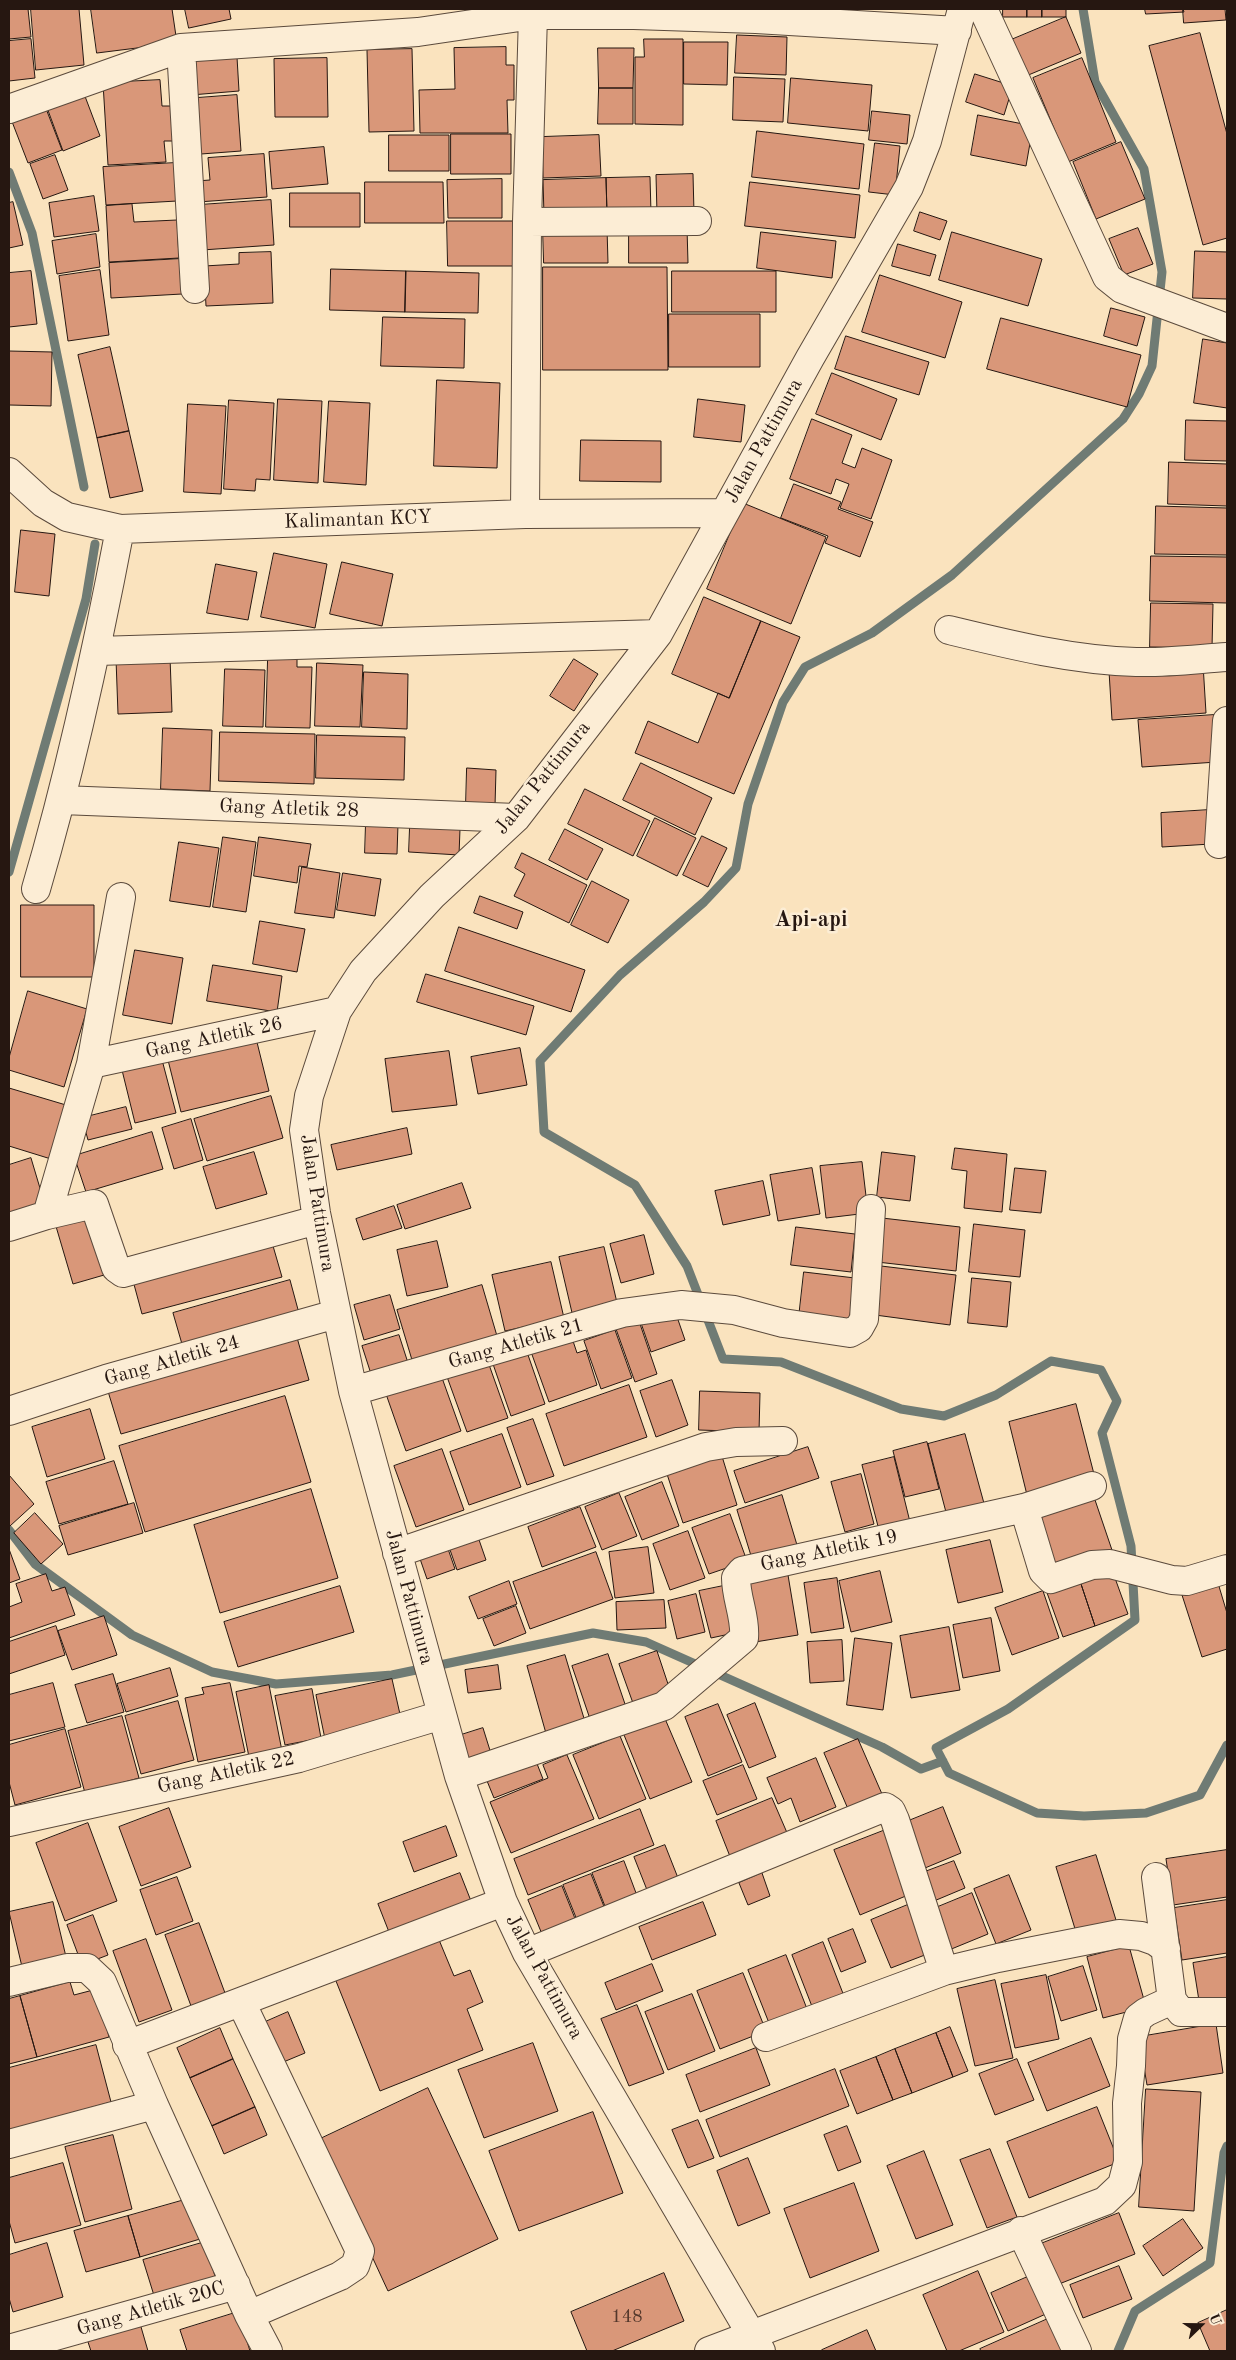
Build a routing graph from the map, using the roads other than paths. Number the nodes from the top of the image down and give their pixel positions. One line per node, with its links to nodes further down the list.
1 (983, 9): 9 (street)
2 (531, 12): 3 (street); 4 (street); 7 (street)
3 (959, 20): 11 (street, Jalan Pattimura)
4 (181, 48): 5 (street); 8 (street)
5 (9, 109)
6 (698, 220): 7 (street)
7 (527, 222): 12 (street)
8 (195, 289)
9 (1227, 328)
10 (9, 472): 13 (street, Kalimantan KCY)
11 (724, 513): 12 (street, Kalimantan KCY); 15 (street, Jalan Pattimura)
12 (525, 514): 13 (street, Kalimantan KCY)
13 (120, 529): 16 (street)
14 (949, 630): 17 (street)
15 (658, 634): 16 (street); 20 (street, Jalan Pattimura)
16 (97, 651): 19 (street)
17 (1227, 657)
18 (1227, 721): 21 (street)
19 (62, 800): 20 (street, Gang Atletik 28); 22 (street)
20 (516, 818): 24 (street, Jalan Pattimura)
21 (1219, 844)
22 (36, 889)
23 (122, 897): 25 (street)
24 (337, 1011): 25 (street, Gang Atletik 26); 28 (street, Jalan Pattimura)
25 (91, 1064): 27 (street)
26 (871, 1209): 31 (street, Gang Atletik 21)
27 (47, 1215): 28 (street); 29 (street)
28 (317, 1220): 30 (street, Jalan Pattimura)
29 (9, 1227)
30 (336, 1314): 31 (street, Jalan Pattimura); 32 (street, Gang Atletik 24)
31 (353, 1391): 36 (street, Jalan Pattimura)
32 (9, 1411)
33 (783, 1440): 36 (street)
34 (1092, 1486): 35 (street, Gang Atletik 19)
35 (1024, 1508): 37 (street); 39 (street, Gang Atletik 19)
36 (397, 1553): 38 (street, Jalan Pattimura)
37 (1227, 1569)
38 (442, 1715): 39 (street, Jalan Pattimura); 40 (street, Gang Atletik 22)
39 (459, 1776): 42 (street, Jalan Pattimura)
40 (9, 1822)
41 (1156, 1877): 43 (street)
42 (503, 1902): 44 (street, Jalan Pattimura); 48 (street)
43 (1166, 1948): 45 (street); 47 (street)
44 (527, 1953): 45 (street); 57 (street, Jalan Pattimura)
45 (944, 1972): 50 (street)
46 (9, 1982): 51 (street)
47 (1172, 2000): 49 (street); 54 (street)
48 (241, 2002): 51 (street); 56 (street)
49 (1227, 2012)
50 (766, 2037)
51 (127, 2046): 52 (street)
52 (154, 2105): 53 (street); 55 (street)
53 (9, 2144)
54 (1021, 2231): 57 (street); 61 (street)
55 (236, 2285): 56 (street); 58 (street, Gang Atletik 20C)
56 (249, 2315): 59 (street)
57 (757, 2343): 60 (street)
58 (9, 2349)
59 (268, 2351)
60 (709, 2351)
61 (1077, 2351)

